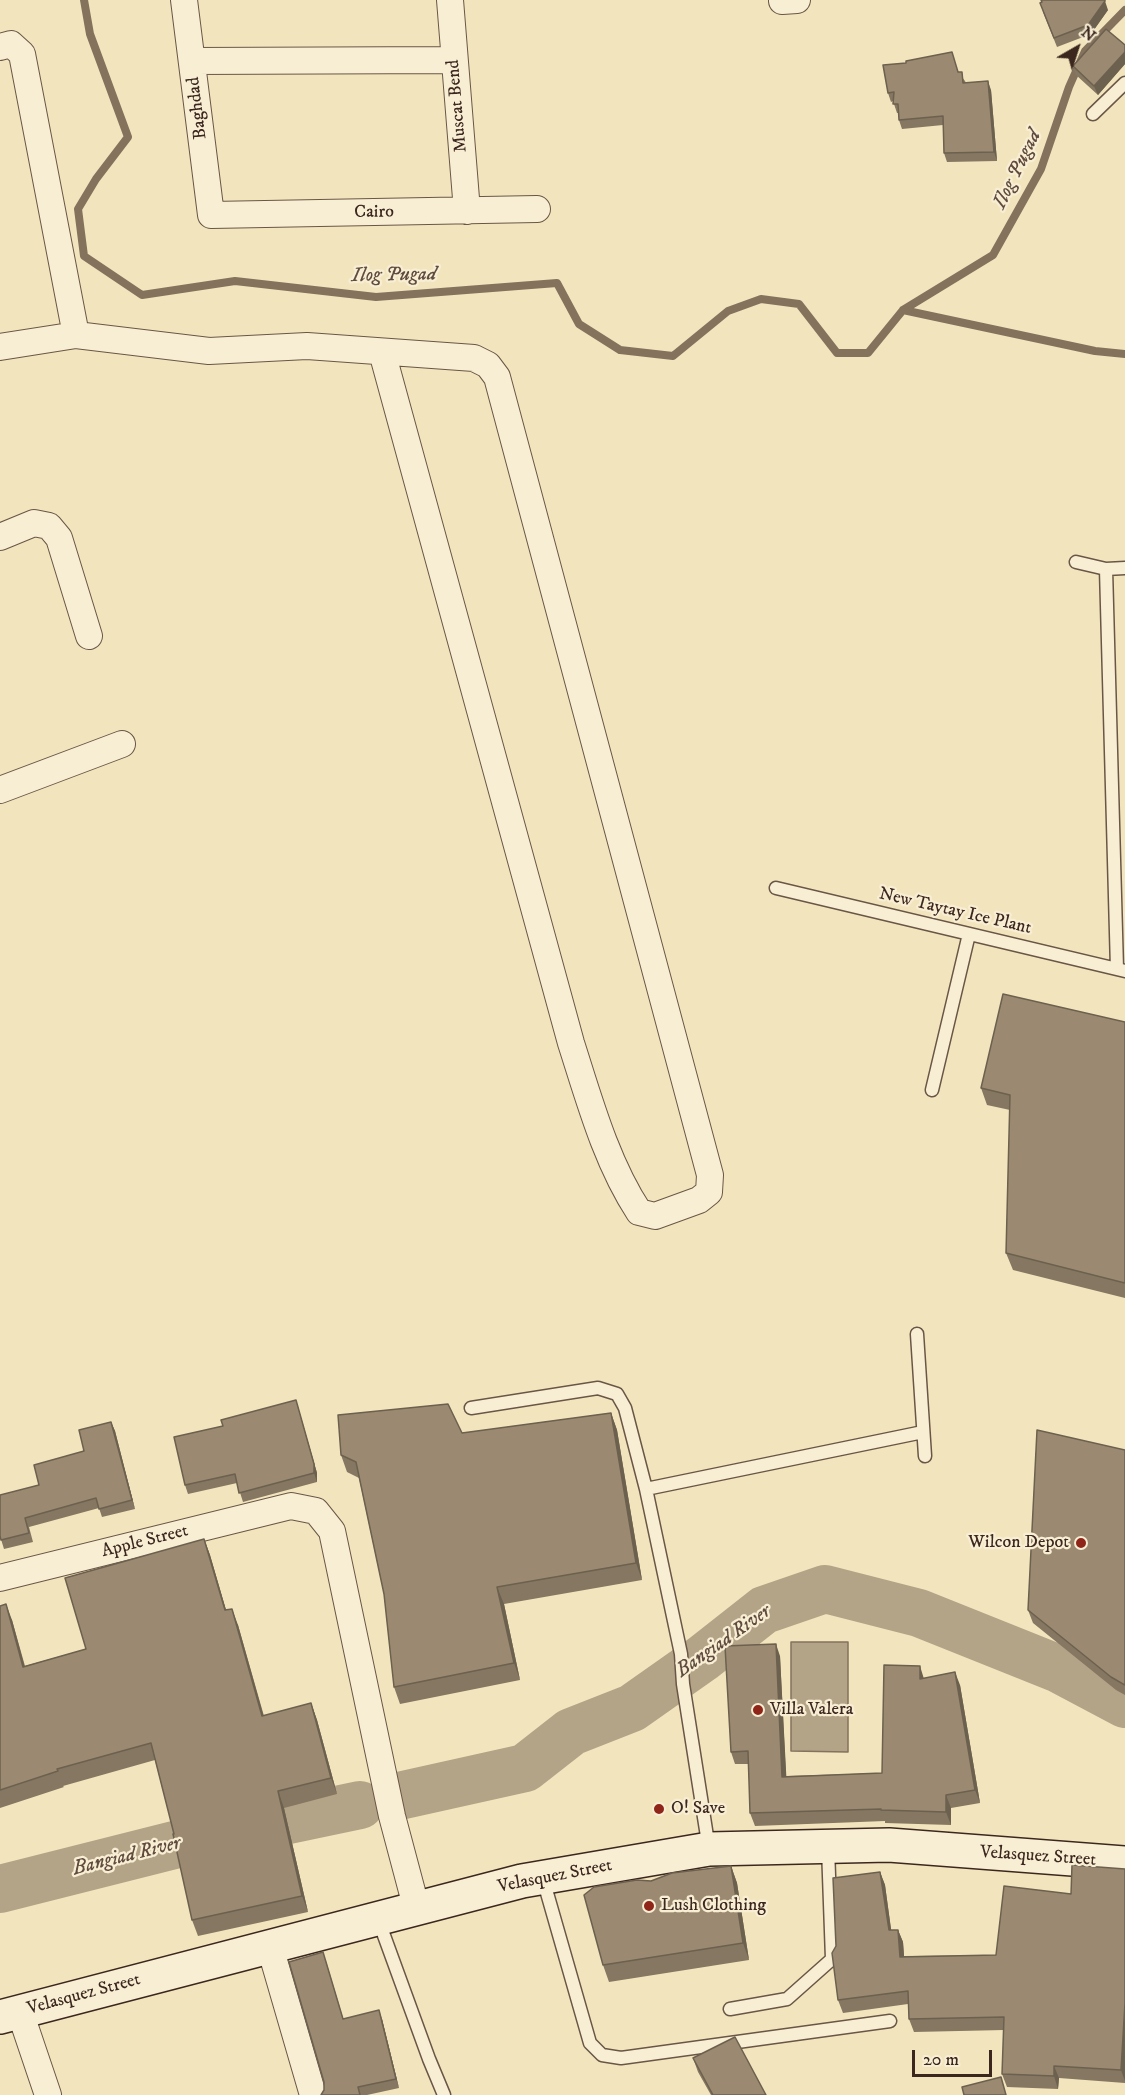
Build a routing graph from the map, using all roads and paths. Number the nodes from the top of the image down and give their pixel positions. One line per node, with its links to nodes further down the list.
1 (184, 0): 5 (street, Baghdad)
2 (450, 0): 4 (street, Muscat Bend)
3 (0, 47): 11 (street)
4 (454, 60): 5 (street); 9 (street, Muscat Bend)
5 (193, 61): 10 (street, Baghdad)
6 (1125, 83): 7 (lane)
7 (1093, 114)
8 (537, 209): 9 (street, Cairo)
9 (467, 211): 10 (street, Cairo)
10 (211, 215)
11 (76, 335): 12 (street); 13 (street)
12 (0, 348)
13 (382, 352): 13 (street)
14 (0, 537): 18 (street)
15 (1076, 562): 17 (lane)
16 (1125, 568): 17 (lane)
17 (1106, 569): 23 (lane)
18 (90, 636)
19 (122, 744): 20 (street)
20 (0, 790)
21 (776, 888): 22 (lane, New Taytay Ice Plant)
22 (969, 934): 23 (lane, New Taytay Ice Plant); 24 (lane)
23 (1121, 970)
24 (932, 1090)
25 (917, 1334): 27 (lane)
26 (471, 1408): 29 (lane)
27 (923, 1432): 28 (lane); 29 (lane)
28 (925, 1456)
29 (646, 1489): 32 (lane)
30 (0, 1578): 35 (street, Apple Street)
31 (828, 1847): 32 (main road, Velasquez Street); 33 (main road, Velasquez Street); 38 (lane)
32 (709, 1849): 34 (main road, Velasquez Street)
33 (1125, 1863)
34 (542, 1878): 35 (main road, Velasquez Street); 40 (lane)
35 (417, 1910): 36 (main road, Velasquez Street)
36 (378, 1918): 37 (main road, Velasquez Street); 43 (lane)
37 (270, 1947): 39 (main road, Velasquez Street); 42 (street)
38 (730, 2009)
39 (10, 2015): 41 (street)
40 (890, 2021)
41 (48, 2095)
42 (313, 2095)
43 (444, 2095)

